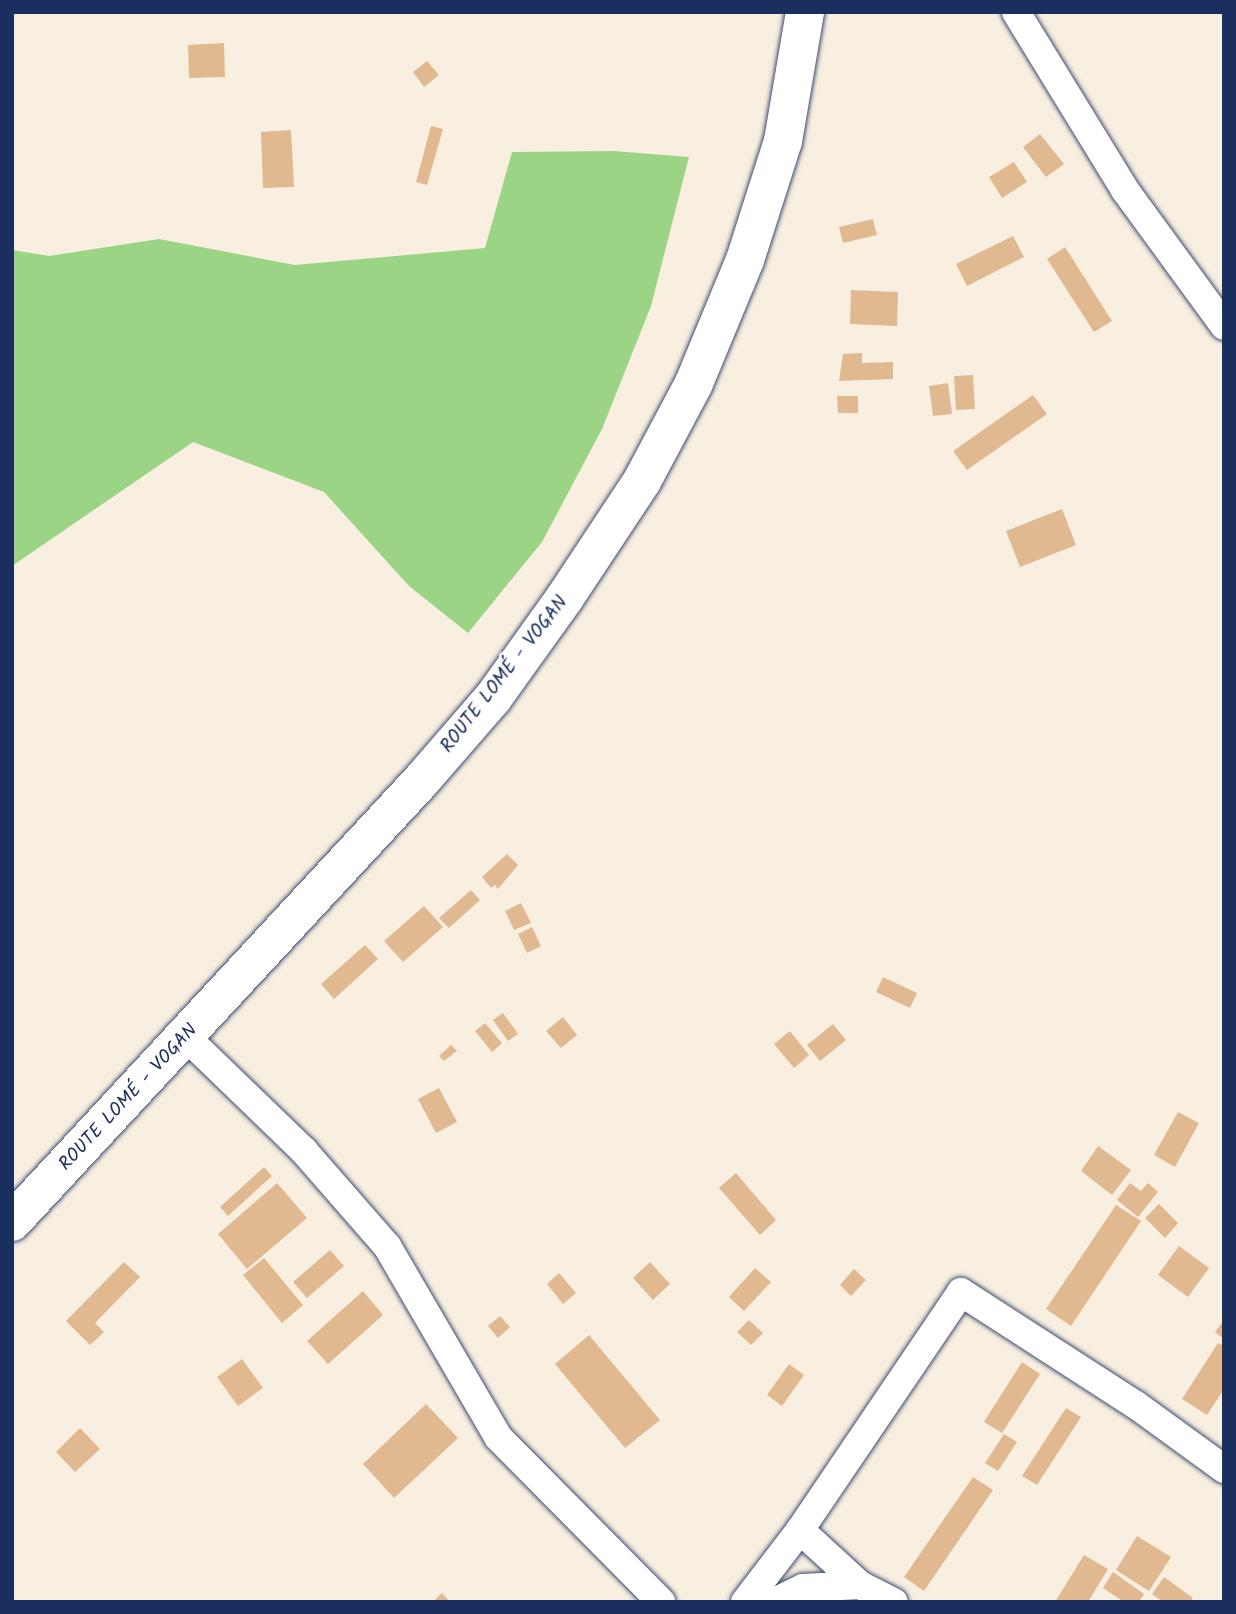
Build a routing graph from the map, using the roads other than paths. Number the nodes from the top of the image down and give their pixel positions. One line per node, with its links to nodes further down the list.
1 (805, 12): 4 (main road, ROUTE LOMÉ - VOGAN)
2 (1016, 12): 3 (street)
3 (1224, 326)
4 (187, 1037): 5 (main road, ROUTE LOMÉ - VOGAN); 9 (street)
5 (12, 1222)
6 (1224, 1469): 7 (street)
7 (800, 1530): 8 (street); 10 (street)
8 (860, 1585): 11 (street); 12 (street)
9 (661, 1602)
10 (745, 1602)
11 (774, 1602)
12 (894, 1602)

